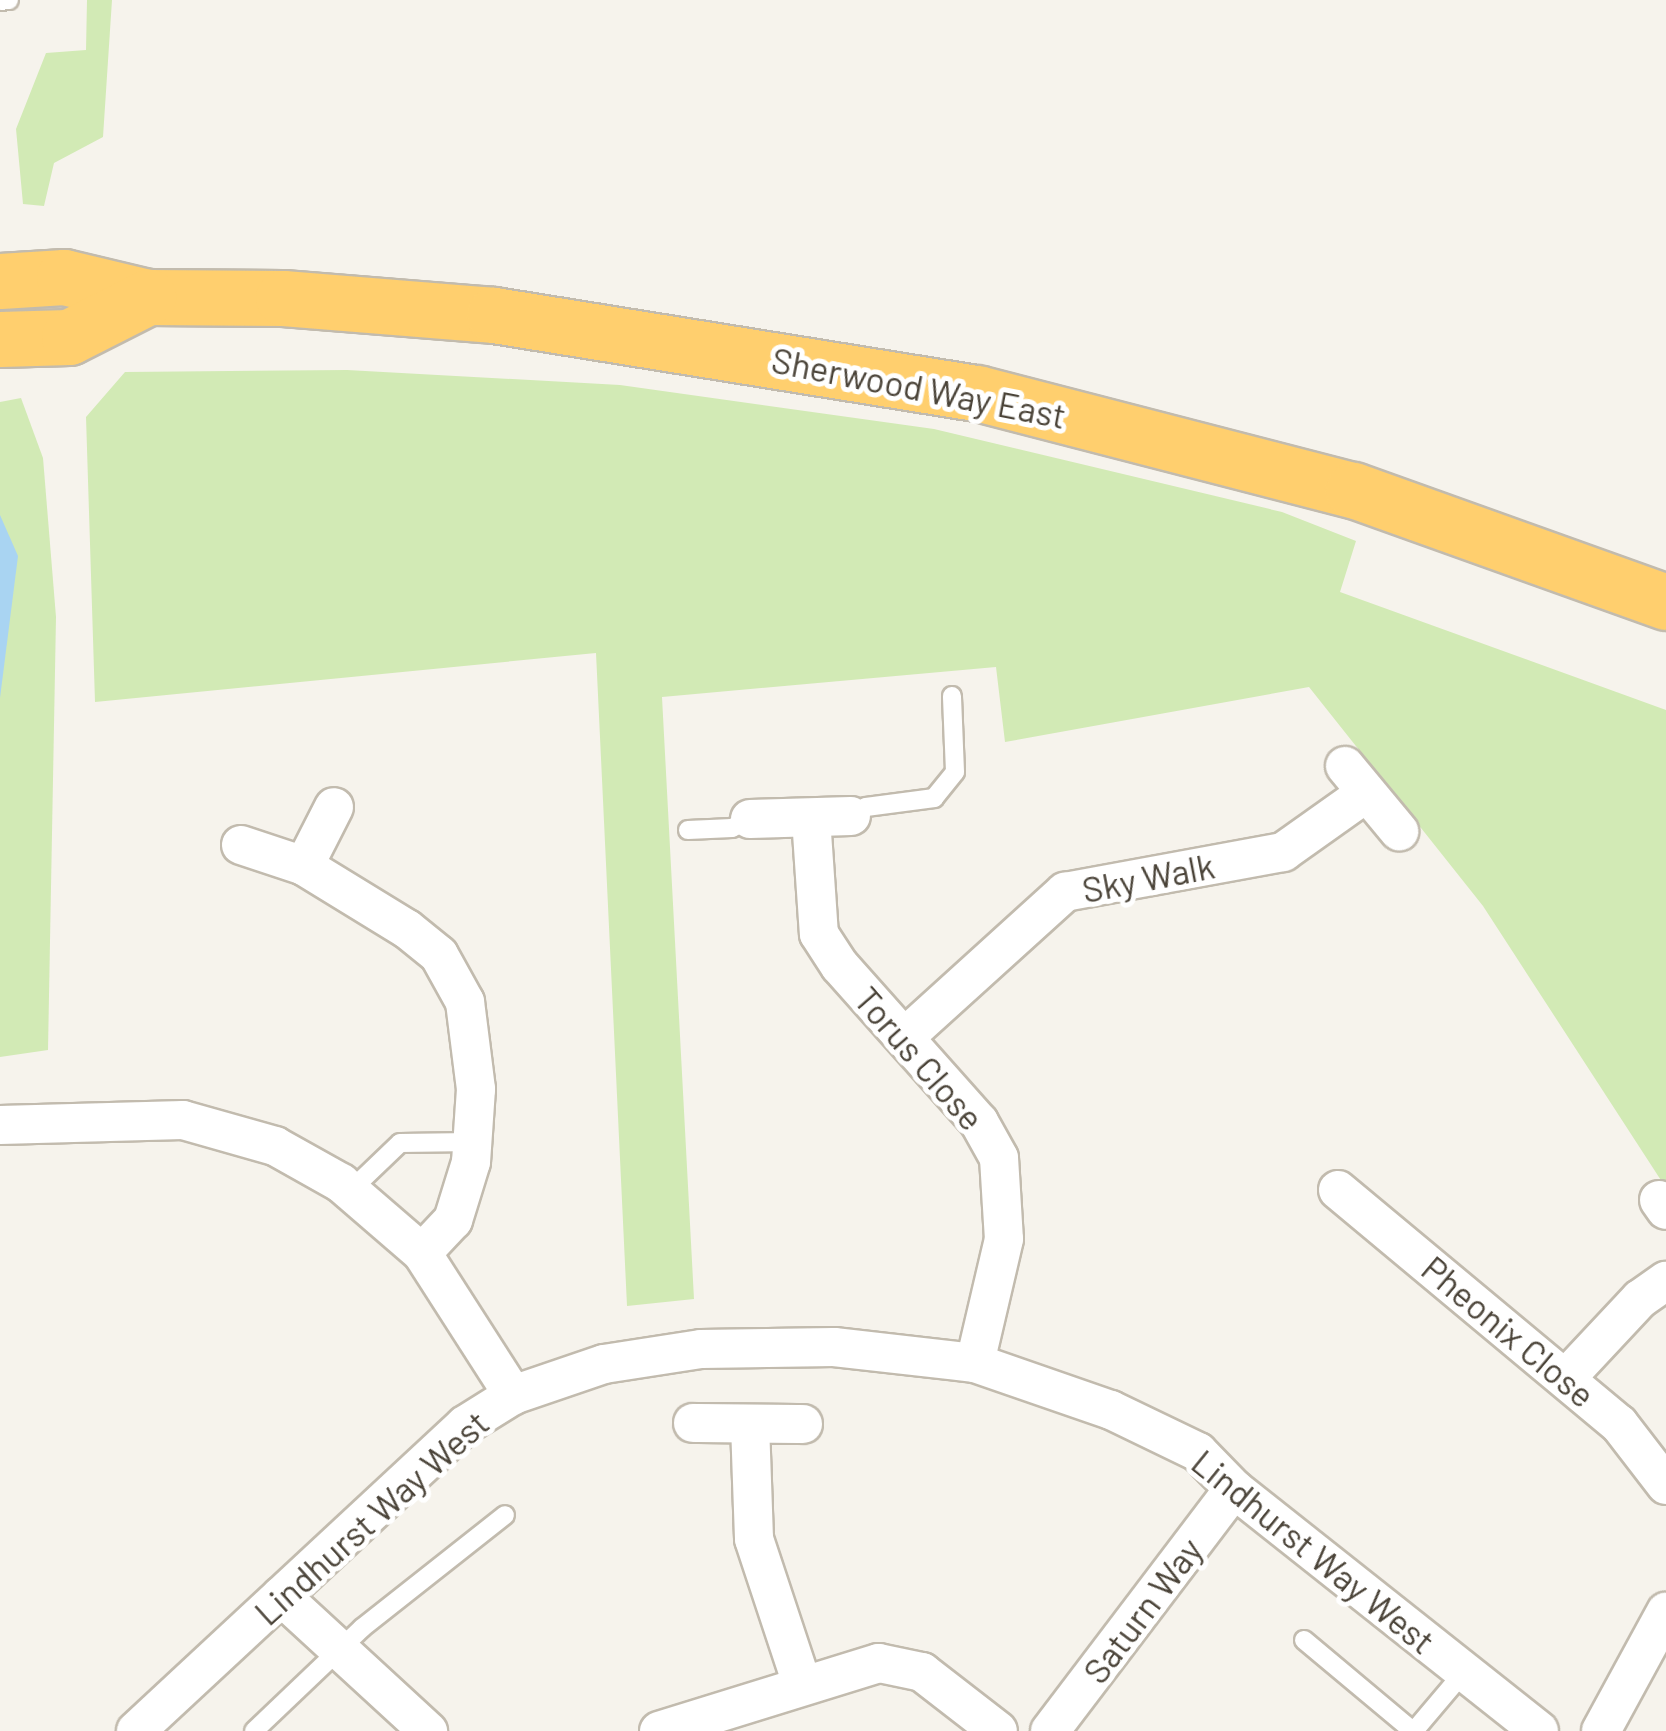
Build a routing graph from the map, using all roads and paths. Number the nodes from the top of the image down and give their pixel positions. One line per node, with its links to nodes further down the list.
1 (9, 0): 2 (lane)
2 (0, 1)
3 (0, 281): 4 (highway, Sherwood Way East)
4 (148, 297): 5 (highway, Sherwood Way East); 6 (highway, Sherwood Way East)
5 (0, 340)
6 (1666, 602)
7 (952, 696): 9 (lane)
8 (334, 806): 15 (street)
9 (851, 816): 10 (street)
10 (811, 818): 11 (street); 16 (street, Torus Close)
11 (750, 819): 12 (lane)
12 (688, 830)
13 (1399, 831): 16 (street, Sky Walk)
14 (241, 844): 15 (street)
15 (304, 866): 18 (street)
16 (906, 1036): 23 (street, Torus Close)
17 (0, 1126): 20 (street)
18 (472, 1142): 20 (lane); 21 (street)
19 (1338, 1190): 24 (street, Pheonix Close)
20 (350, 1191): 21 (street)
21 (422, 1253): 25 (street)
22 (1666, 1281): 24 (street)
23 (975, 1363): 25 (street, Lindhurst Way West); 30 (street, Lindhurst Way West)
24 (1566, 1378): 29 (street, Pheonix Close)
25 (513, 1395): 32 (street, Lindhurst Way West)
26 (693, 1423): 27 (street)
27 (750, 1424): 28 (street); 37 (street)
28 (803, 1424)
29 (1666, 1486)
30 (1234, 1489): 36 (street, Lindhurst Way West); 43 (street, Saturn Way)
31 (505, 1515): 35 (lane)
32 (282, 1596): 35 (street); 38 (street, Lindhurst Way West)
33 (1666, 1612): 46 (street)
34 (1304, 1640): 44 (lane)
35 (342, 1650): 39 (lane); 40 (street)
36 (1463, 1672): 44 (lane); 45 (street, Lindhurst Way West)
37 (802, 1684): 41 (street); 42 (street)
38 (136, 1731)
39 (254, 1731)
40 (428, 1731)
41 (659, 1731)
42 (998, 1731)
43 (1050, 1731)
44 (1413, 1731)
45 (1539, 1731)
46 (1601, 1731)

